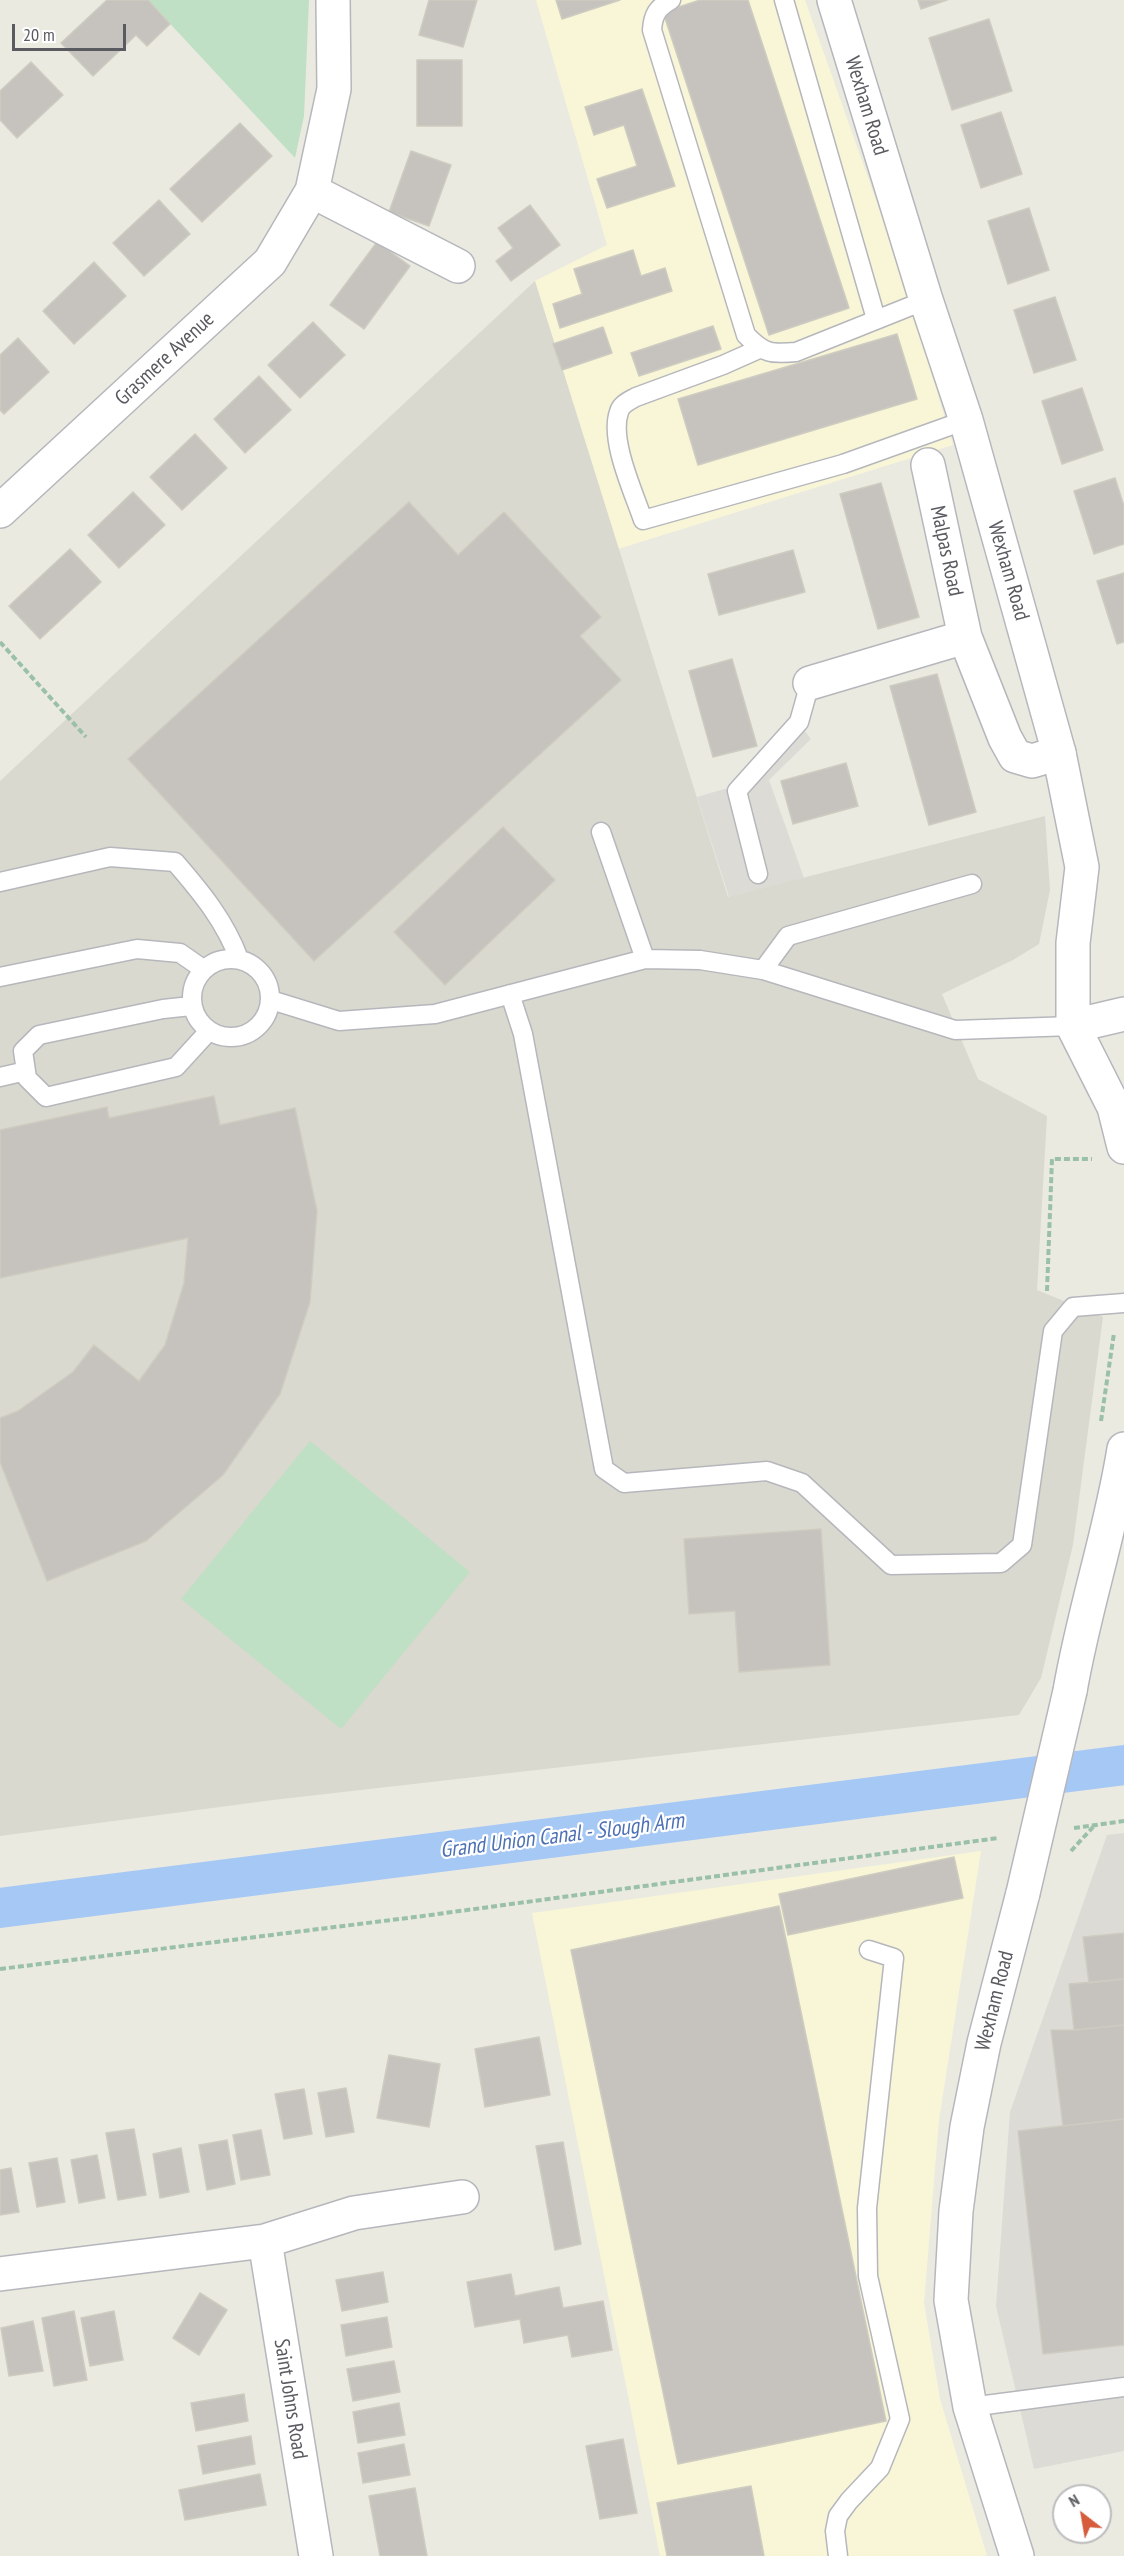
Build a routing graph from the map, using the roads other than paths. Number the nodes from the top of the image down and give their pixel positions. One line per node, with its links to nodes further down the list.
1 (333, 0): 5 (street, Grasmere Avenue)
2 (671, 0): 9 (lane)
3 (784, 0): 8 (lane)
4 (834, 0): 7 (street, Wexham Road)
5 (312, 191): 6 (street); 12 (street, Grasmere Avenue)
6 (459, 266)
7 (926, 300): 8 (lane); 10 (street, Wexham Road)
8 (876, 319): 9 (lane)
9 (759, 349): 10 (lane)
10 (966, 420): 15 (street, Wexham Road)
11 (928, 465): 13 (street, Malpas Road)
12 (0, 511)
13 (965, 637): 14 (street); 15 (street, Malpas Road)
14 (810, 683): 17 (lane)
15 (1059, 753): 29 (street, Wexham Road)
16 (601, 832): 21 (lane)
17 (758, 874)
18 (0, 882): 20 (lane)
19 (972, 884): 23 (lane)
20 (239, 959): 22 (lane); 26 (lane)
21 (645, 959): 23 (lane); 25 (lane)
22 (203, 969): 24 (lane); 27 (lane)
23 (763, 969): 29 (lane)
24 (0, 977)
25 (510, 994): 26 (lane); 34 (lane)
26 (271, 1000): 30 (lane)
27 (191, 1006): 30 (lane); 31 (lane)
28 (1124, 1014): 29 (street)
29 (1073, 1026): 33 (street, Wexham Road)
30 (208, 1032): 31 (lane)
31 (26, 1071): 32 (lane)
32 (0, 1077)
33 (1110, 1153)
34 (1124, 1303)
35 (1124, 1449): 41 (street, Wexham Road, bridge)
36 (869, 1950): 43 (lane)
37 (462, 2197): 38 (street)
38 (265, 2241): 39 (street); 42 (street, Saint Johns Road)
39 (0, 2274)
40 (1124, 2386): 41 (lane)
41 (970, 2407): 44 (street, Wexham Road)
42 (316, 2556)
43 (838, 2556)
44 (1017, 2556)

